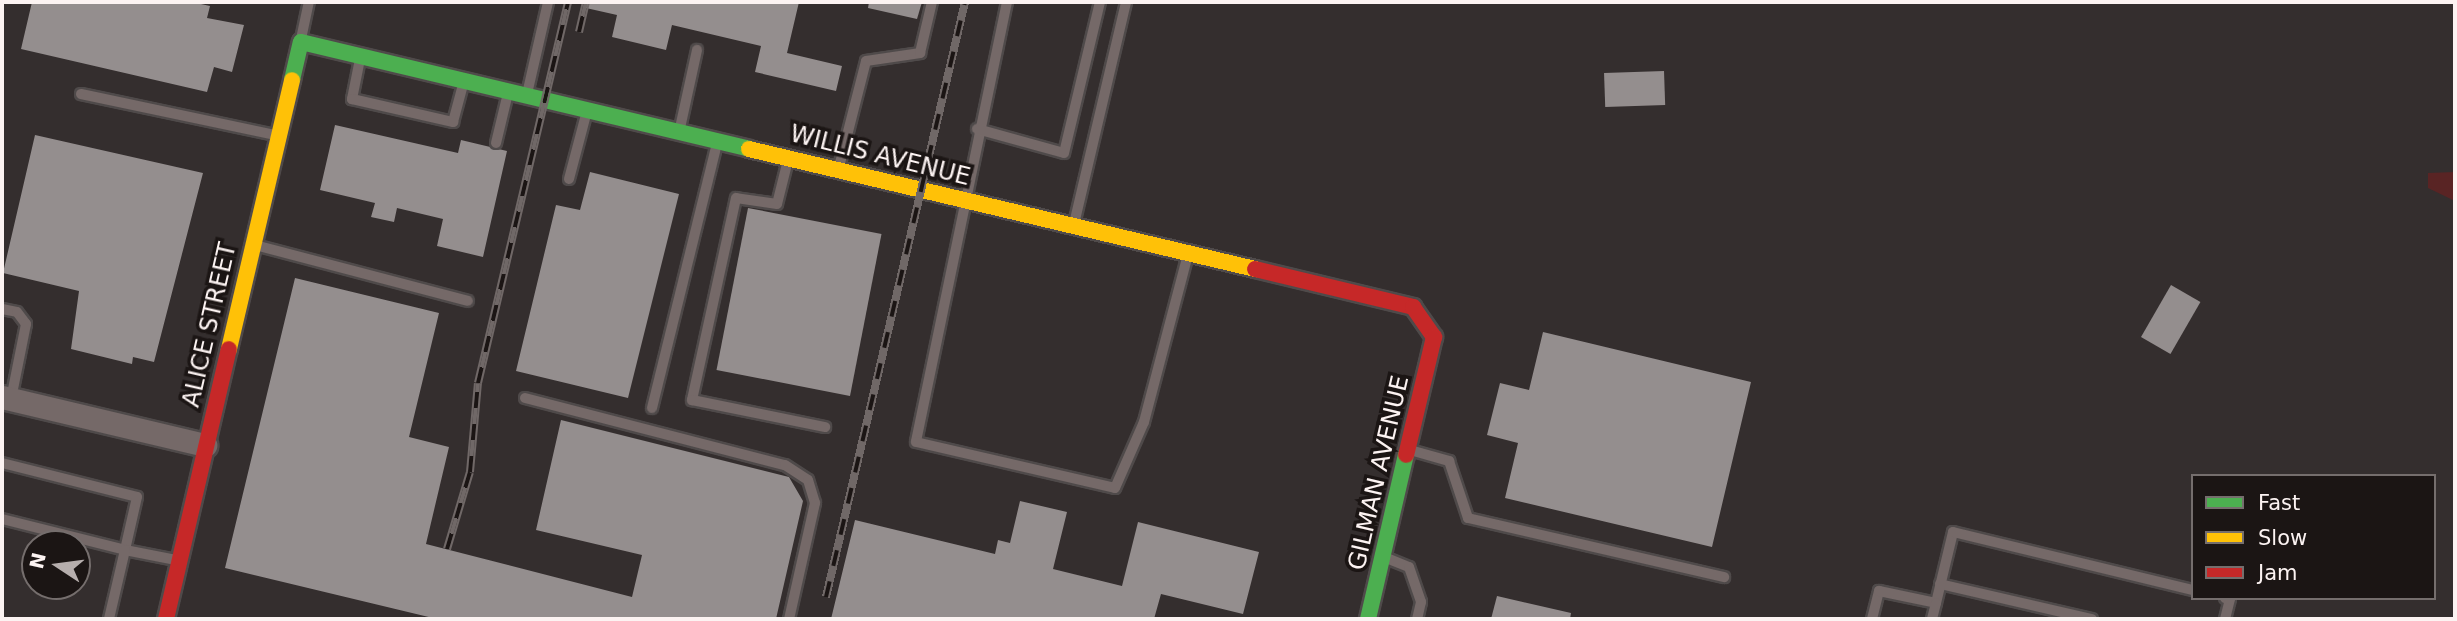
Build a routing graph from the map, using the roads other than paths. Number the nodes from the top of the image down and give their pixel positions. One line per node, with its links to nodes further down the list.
1 (309, 2): 7 (lane)
2 (548, 2): 13 (lane)
3 (932, 2): 21 (lane)
4 (1007, 2): 15 (lane)
5 (1100, 2): 15 (lane)
6 (1126, 2): 24 (lane)
7 (300, 42): 9 (street, WILLIS AVENUE); 17 (street, ALICE STREET)
8 (697, 50): 16 (lane)
9 (360, 56): 10 (street, WILLIS AVENUE); 10 (lane)
10 (464, 80): 11 (street, WILLIS AVENUE)
11 (508, 90): 13 (street, WILLIS AVENUE); 19 (lane)
12 (81, 94): 17 (lane)
13 (527, 94): 14 (street, WILLIS AVENUE)
14 (587, 109): 16 (street, WILLIS AVENUE); 22 (lane)
15 (977, 129): 23 (lane)
16 (679, 131): 18 (street, WILLIS AVENUE)
17 (278, 135): 25 (street, ALICE STREET)
18 (717, 140): 20 (street, WILLIS AVENUE); 32 (lane)
19 (496, 143)
20 (788, 157): 21 (street, WILLIS AVENUE); 33 (lane)
21 (838, 169): 23 (street, WILLIS AVENUE)
22 (569, 179)
23 (965, 200): 24 (street, WILLIS AVENUE); 26 (lane)
24 (1074, 226): 26 (street, WILLIS AVENUE)
25 (253, 244): 27 (lane); 34 (street, ALICE STREET)
26 (1189, 253): 29 (street, WILLIS AVENUE)
27 (468, 301)
28 (2, 309): 30 (lane)
29 (1434, 337): 35 (street, GILMAN AVENUE)
30 (6, 398): 34 (street)
31 (525, 398): 48 (lane)
32 (652, 408)
33 (825, 427)
34 (205, 445): 40 (street, ALICE STREET)
35 (1407, 450): 39 (street, GILMAN AVENUE); 41 (lane)
36 (2, 463): 38 (lane)
37 (2, 519): 38 (lane)
38 (125, 550): 40 (lane); 46 (lane)
39 (1383, 556): 49 (street, GILMAN AVENUE); 50 (lane)
40 (179, 561): 47 (street, ALICE STREET)
41 (1724, 577)
42 (1940, 583): 43 (lane); 45 (lane); 53 (lane)
43 (2191, 590)
44 (2230, 600): 54 (lane)
45 (1936, 603): 51 (lane); 52 (lane)
46 (109, 619)
47 (166, 619)
48 (789, 619)
49 (1368, 619)
50 (1417, 619)
51 (1872, 619)
52 (1932, 619)
53 (2092, 619)
54 (2225, 619)

